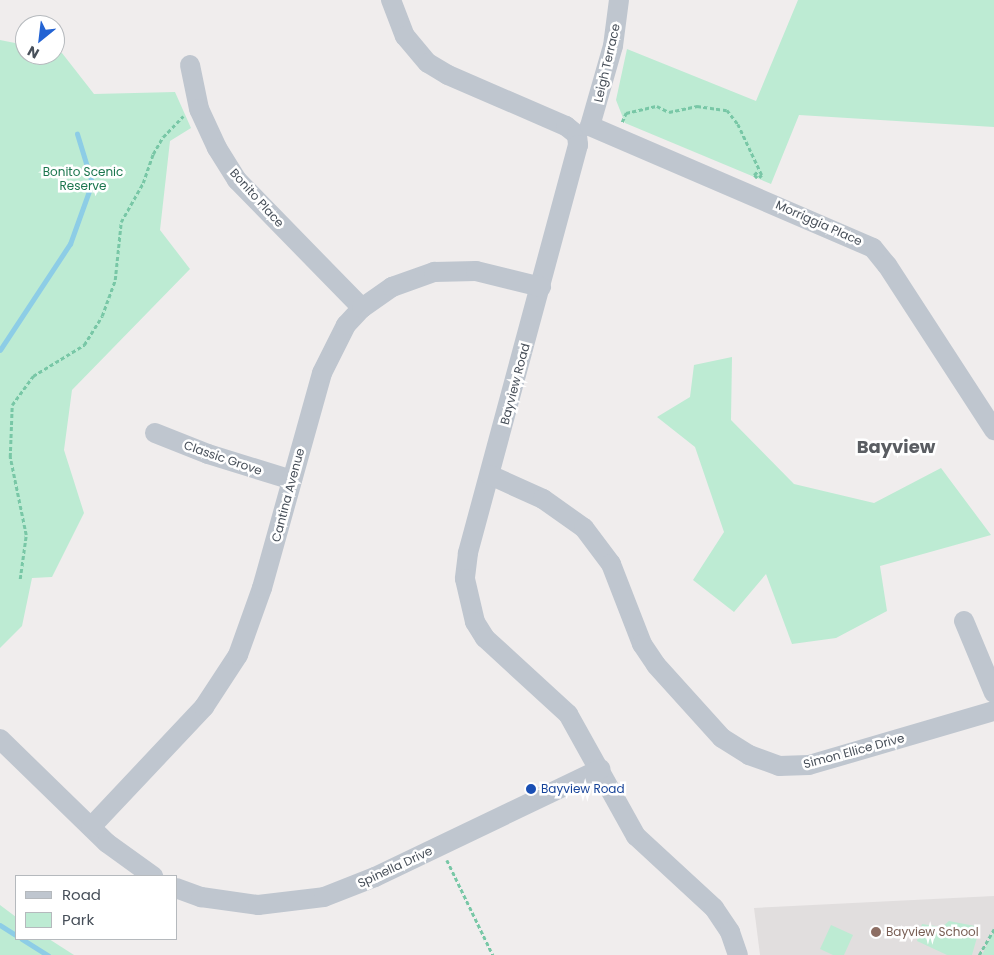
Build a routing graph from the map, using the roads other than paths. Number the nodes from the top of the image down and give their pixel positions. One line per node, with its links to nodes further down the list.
1 (391, 0): 4 (street)
2 (619, 0): 4 (street, Leigh Terrace)
3 (190, 65): 6 (street, Bonito Place)
4 (583, 130): 5 (street, Bayview Road); 7 (street, Morriggia Place)
5 (541, 287): 6 (street, Cantina Avenue); 9 (street, Bayview Road)
6 (362, 308): 10 (street, Cantina Avenue)
7 (994, 430)
8 (155, 433): 10 (street, Classic Grove)
9 (490, 475): 13 (street, Simon Ellice Drive); 15 (street, Bayview Road)
10 (292, 480): 16 (street, Cantina Avenue)
11 (964, 621): 12 (street)
12 (994, 693)
13 (994, 712)
14 (0, 739): 16 (street)
15 (600, 769): 18 (street, Spinella Drive); 19 (street, Bayview Road)
16 (91, 827): 17 (street)
17 (152, 875)
18 (178, 889)
19 (738, 955)

